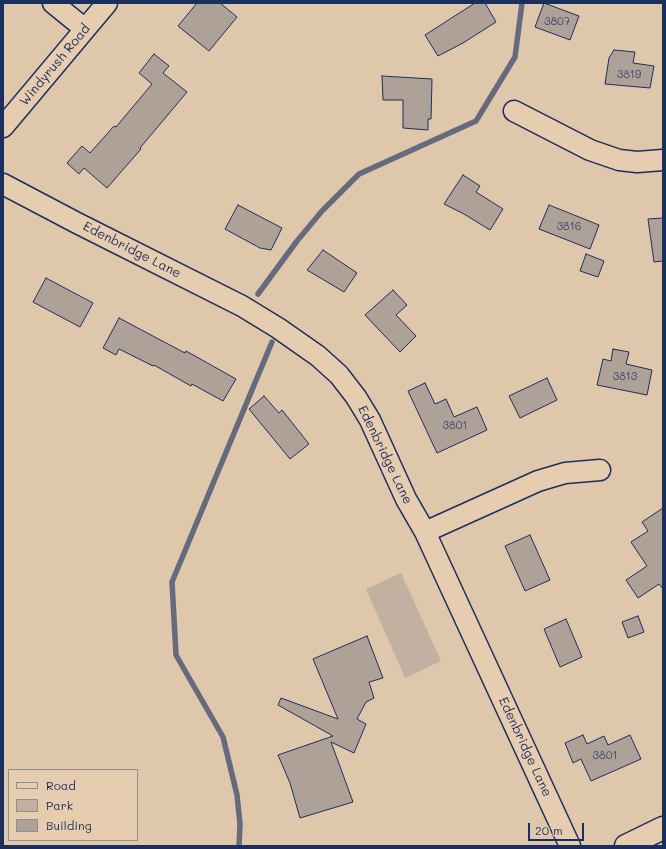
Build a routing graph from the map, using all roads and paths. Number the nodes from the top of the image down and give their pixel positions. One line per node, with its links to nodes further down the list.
1 (53, 3): 3 (street)
2 (107, 3): 3 (street, Windyrush Road)
3 (85, 29): 5 (street, Windyrush Road)
4 (514, 111): 6 (street)
5 (3, 126)
6 (663, 160)
7 (3, 184): 9 (street, Edenbridge Lane)
8 (600, 470): 9 (street)
9 (425, 532): 11 (street, Edenbridge Lane)
10 (663, 828): 12 (main road)
11 (570, 846)
12 (626, 846)

